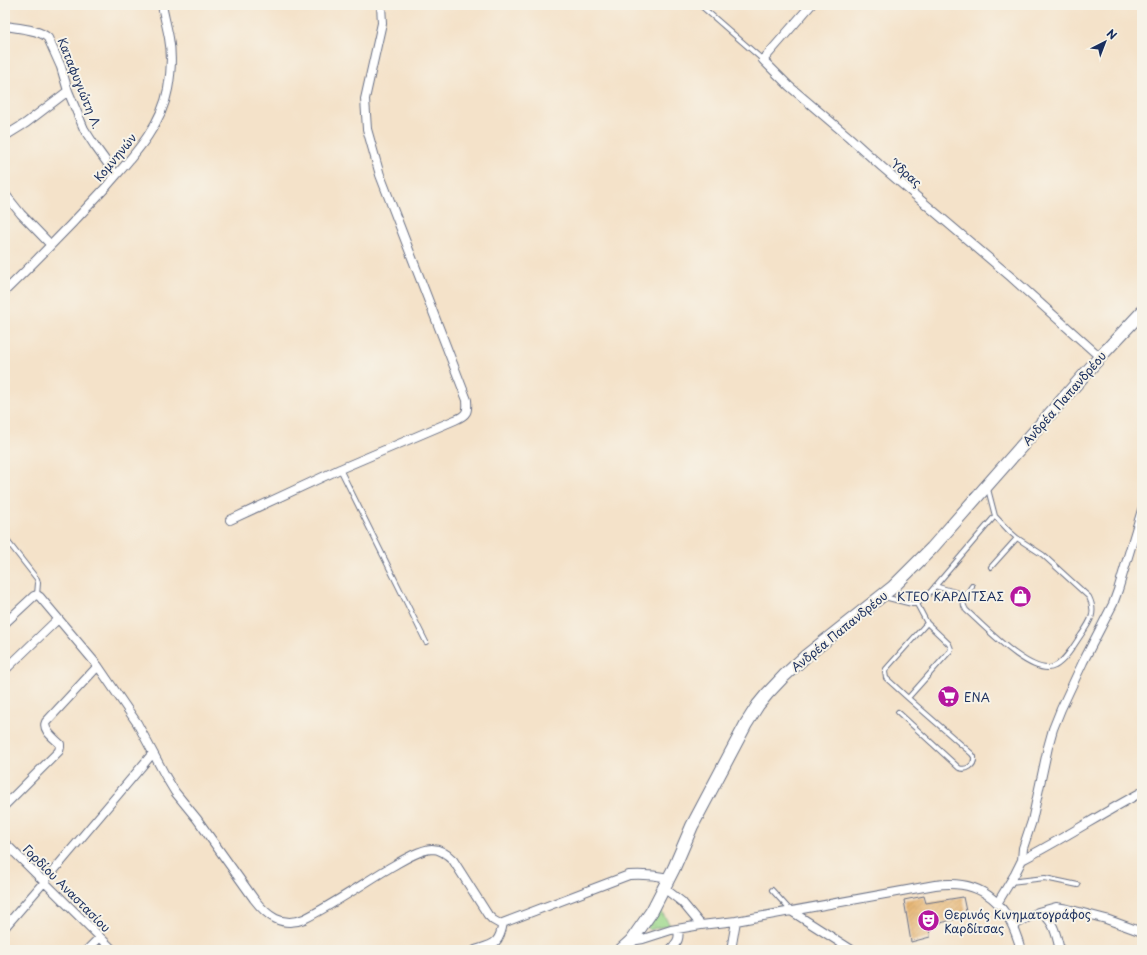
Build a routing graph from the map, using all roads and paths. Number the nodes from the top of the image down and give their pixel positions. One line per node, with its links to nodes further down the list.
1 (162, 5): 9 (street, Κομνηνών)
2 (381, 5): 15 (street)
3 (700, 5): 6 (lane, Ύδρας)
4 (811, 5): 6 (street)
5 (5, 26): 7 (street, Καταφυγιώτη Λ.)
6 (762, 60): 14 (street, Ύδρας)
7 (68, 91): 8 (street); 9 (street, Καταφυγιώτη Λ.)
8 (5, 136)
9 (116, 174): 11 (street, Κομνηνών)
10 (5, 194): 11 (street)
11 (51, 245): 12 (street, Κομνηνών)
12 (5, 291)
13 (1142, 312): 14 (main road, Ανδρέα Παπανδρέου)
14 (1100, 357): 16 (main road, Ανδρέα Παπανδρέου)
15 (340, 470): 19 (street); 32 (lane)
16 (988, 485): 18 (lane); 27 (main road, Ανδρέα Παπανδρέου)
17 (1142, 510): 41 (street)
18 (995, 516): 21 (lane); 23 (lane)
19 (230, 520)
20 (5, 538): 26 (lane)
21 (1017, 538): 22 (lane); 25 (lane)
22 (992, 567)
23 (935, 586): 25 (lane); 28 (lane)
24 (972, 586): 25 (lane)
25 (965, 595)
26 (39, 596): 29 (street); 30 (street)
27 (882, 597): 28 (lane); 44 (main road, Ανδρέα Παπανδρέου)
28 (917, 604): 31 (lane)
29 (58, 619): 33 (street); 34 (street)
30 (5, 623)
31 (927, 623): 35 (lane); 35 (lane)
32 (426, 642)
33 (98, 666): 37 (street); 39 (street)
34 (5, 670)
35 (908, 698): 36 (lane)
36 (898, 712)
37 (153, 753): 42 (street); 51 (street)
38 (1142, 792): 41 (street)
39 (5, 806)
40 (5, 843): 42 (street, Γορδίου Αναστασίου)
41 (1022, 860): 43 (street)
42 (44, 882): 54 (street); 57 (street, Γορδίου Αναστασίου)
43 (1010, 882): 45 (lane); 47 (street)
44 (666, 883): 51 (street); 52 (street); 58 (main road, Ανδρέα Παπανδρέου)
45 (1078, 885)
46 (772, 890): 48 (lane)
47 (998, 902): 48 (street); 53 (street)
48 (791, 911): 50 (street); 65 (street)
49 (1038, 912): 53 (street); 56 (street); 67 (street)
50 (736, 921): 52 (street); 64 (street)
51 (503, 923): 61 (street)
52 (701, 925): 55 (street)
53 (1013, 926): 66 (street)
54 (5, 927)
55 (678, 929): 58 (street); 63 (street)
56 (1142, 932)
57 (100, 937): 59 (street); 60 (street, Γορδίου Αναστασίου)
58 (630, 940): 62 (main road, Ανδρέα Παπανδρέου)
59 (87, 950)
60 (113, 950)
61 (475, 950)
62 (621, 950)
63 (670, 950)
64 (731, 950)
65 (852, 950)
66 (1021, 950)
67 (1060, 950)

